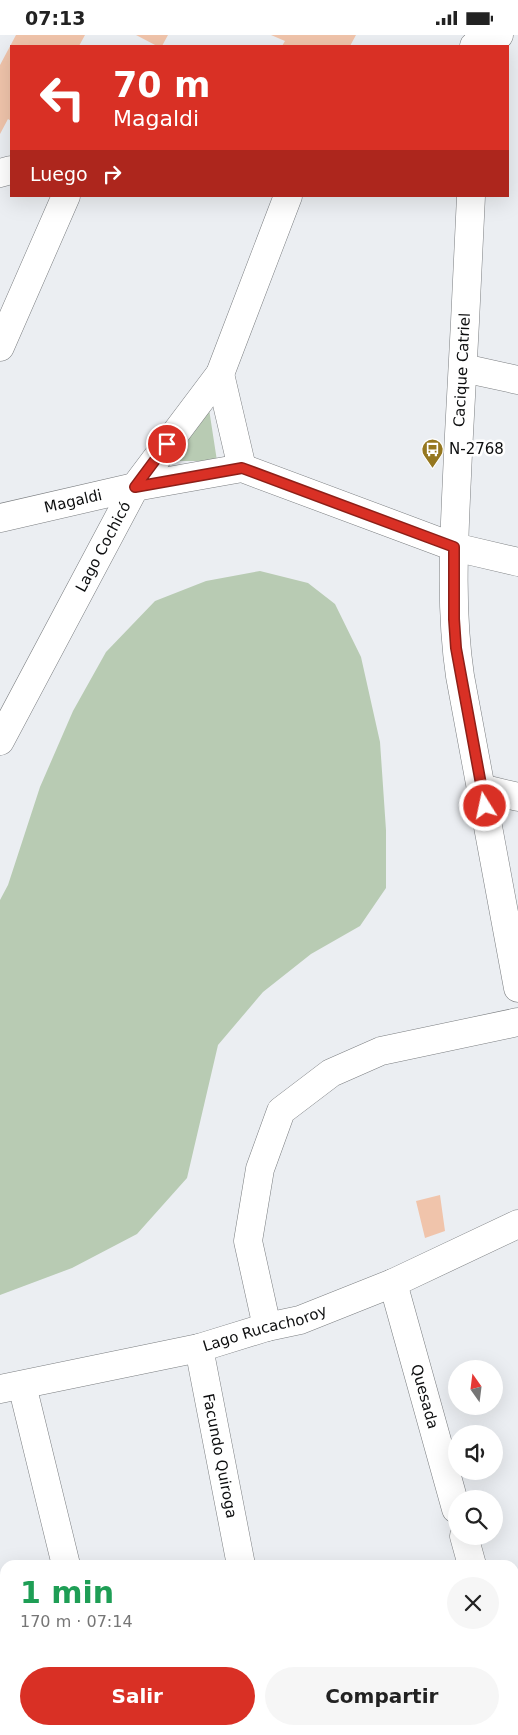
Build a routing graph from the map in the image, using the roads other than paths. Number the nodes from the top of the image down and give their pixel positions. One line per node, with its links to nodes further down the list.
1 (66, 197): 4 (street)
2 (288, 197): 6 (street, Lago Cochicó)
3 (471, 197): 5 (street, Cacique Catriel)
4 (0, 347)
5 (463, 368): 7 (street); 11 (street, Cacique Catriel)
6 (220, 374): 8 (street); 9 (street, Lago Cochicó)
7 (518, 380)
8 (242, 468): 9 (street, Magaldi); 11 (street)
9 (135, 487): 10 (street, Magaldi); 13 (street, Lago Cochicó)
10 (0, 518)
11 (454, 547): 12 (street); 14 (street, Cacique Catriel)
12 (518, 562)
13 (0, 741)
14 (482, 788): 15 (street); 16 (street, Cacique Catriel)
15 (518, 797)
16 (515, 952): 17 (street, Cacique Catriel)
17 (518, 988)
18 (518, 1022): 21 (street)
19 (518, 1224): 20 (street, Lago Rucachoroy)
20 (393, 1283): 21 (street, Lago Rucachoroy); 24 (street, Quesada)
21 (268, 1327): 22 (street, Lago Rucachoroy)
22 (199, 1348): 23 (street, Lago Rucachoroy); 27 (street, Facundo Quiroga)
23 (11, 1387): 26 (street)
24 (451, 1490)
25 (466, 1545): 28 (street)
26 (64, 1560)
27 (240, 1560)
28 (471, 1560)

